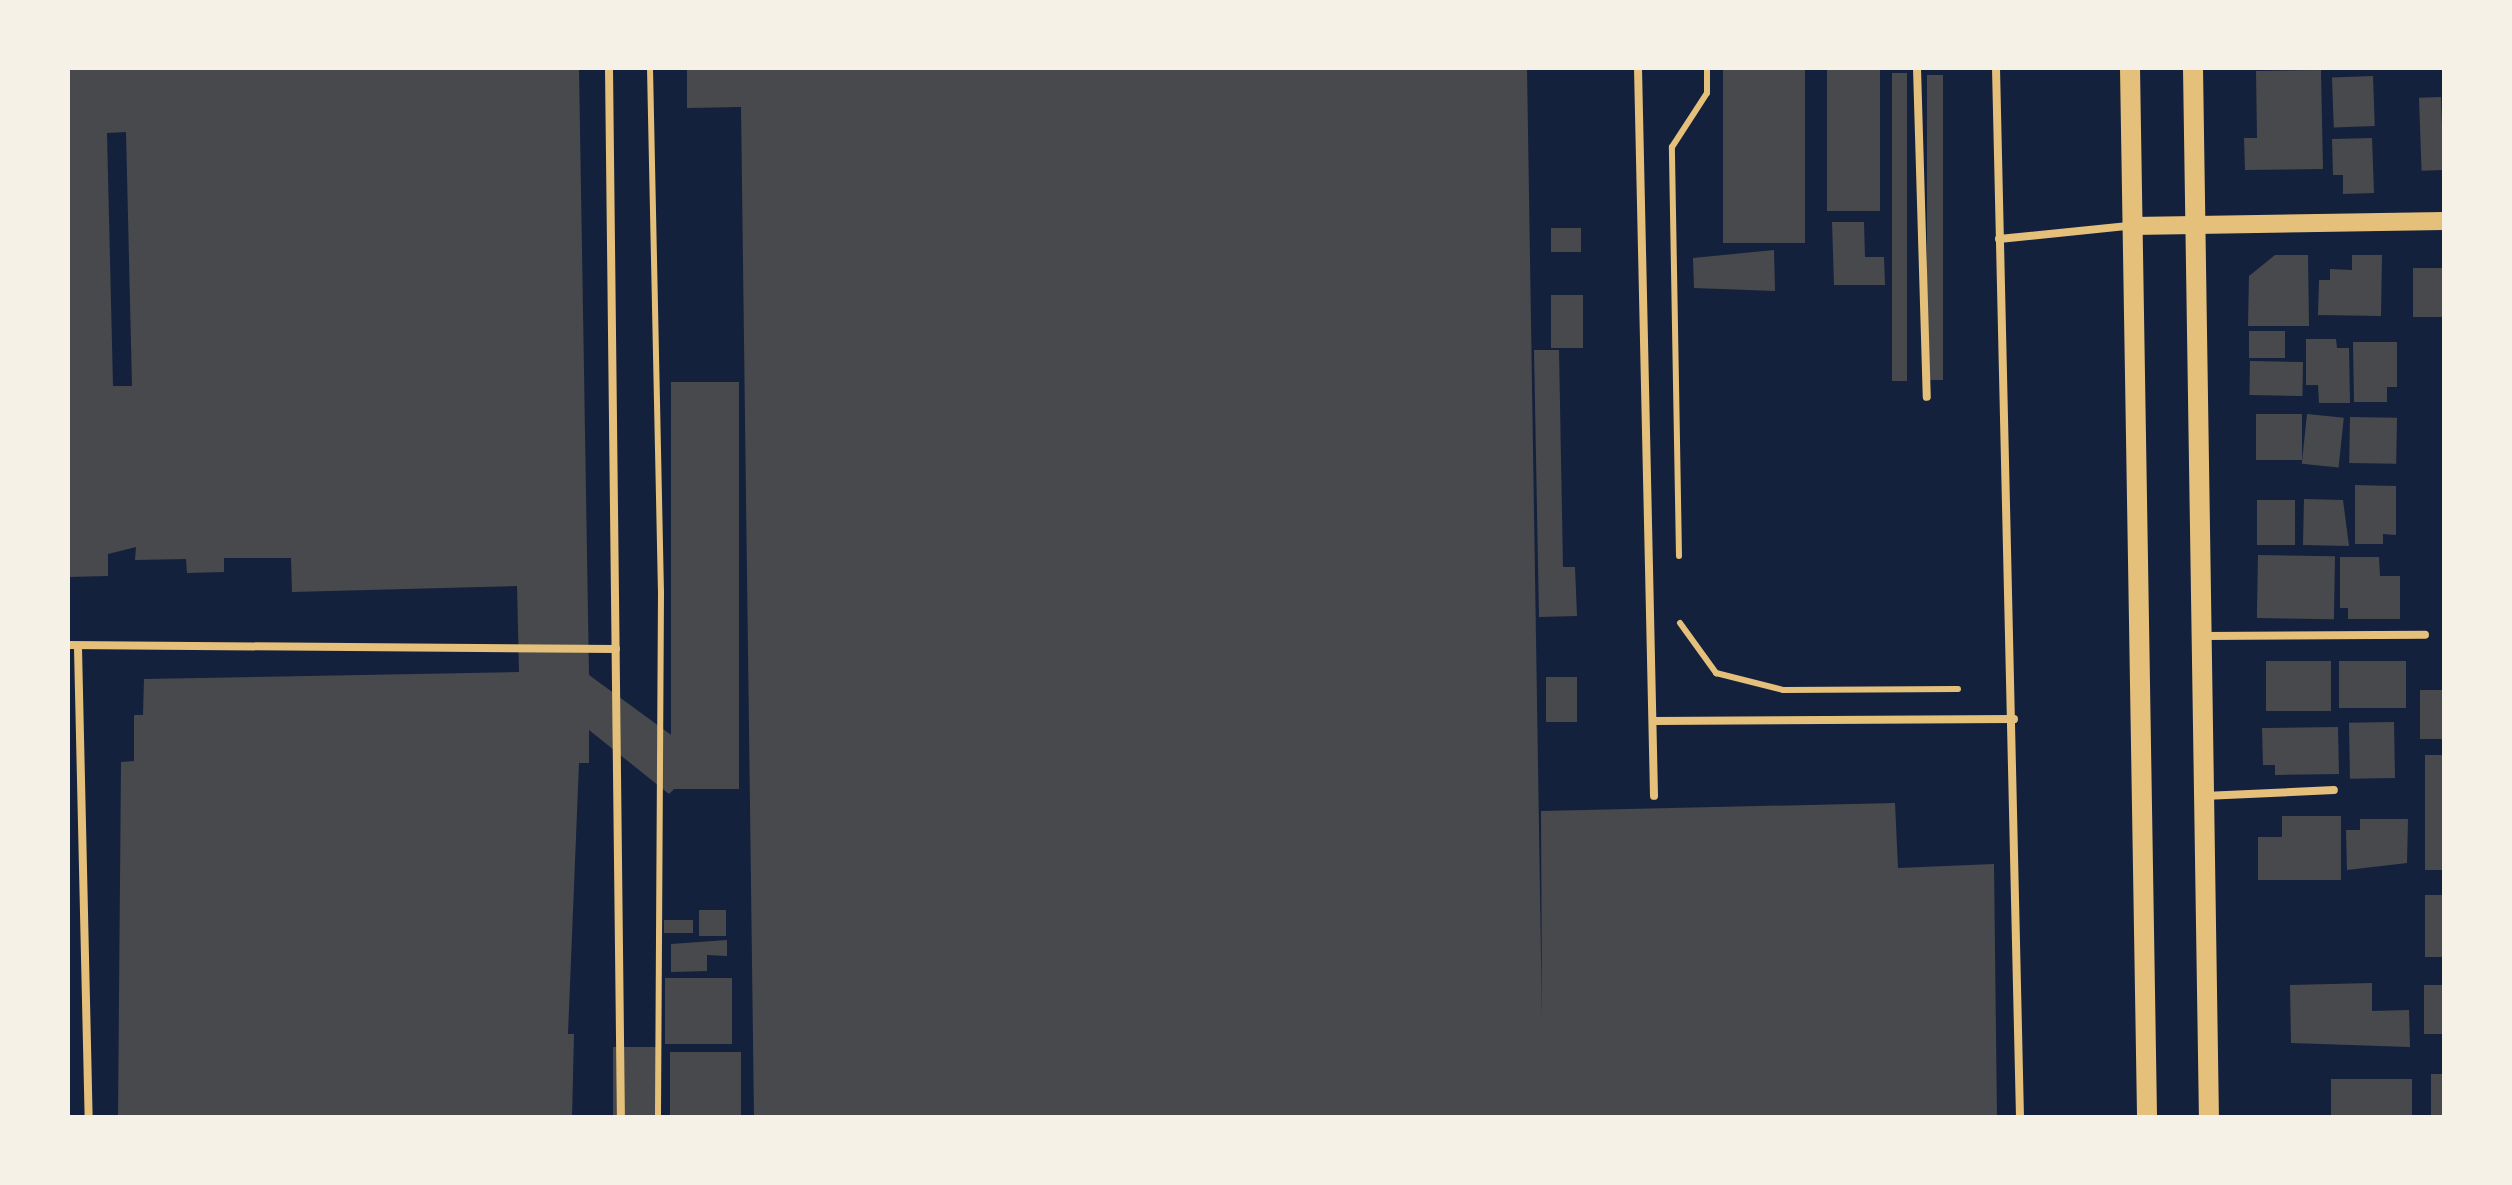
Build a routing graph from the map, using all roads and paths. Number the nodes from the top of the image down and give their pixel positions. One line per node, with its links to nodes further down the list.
1 (608, 68): 20 (lane)
2 (650, 68): 29 (path)
3 (1638, 68): 23 (lane)
4 (1707, 68): 14 (path)
5 (1918, 68): 13 (lane)
6 (1996, 68): 12 (lane)
7 (2130, 68): 10 (main road)
8 (2193, 68): 11 (main road)
9 (2444, 221): 11 (street)
10 (2133, 226): 11 (street); 12 (lane); 31 (main road)
11 (2195, 226): 17 (main road)
12 (1999, 240): 22 (lane)
13 (1927, 397)
14 (1679, 576)
15 (1680, 612): 21 (path)
16 (2425, 634): 17 (lane)
17 (2199, 636): 26 (main road)
18 (68, 645): 19 (lane)
19 (78, 648): 20 (lane); 27 (lane)
20 (616, 650): 28 (lane)
21 (1958, 690)
22 (2014, 719): 23 (lane); 30 (lane)
23 (1654, 720): 25 (lane)
24 (2334, 790): 26 (lane)
25 (1654, 796)
26 (2203, 796): 32 (main road)
27 (88, 1118)
28 (622, 1118)
29 (658, 1118)
30 (2020, 1118)
31 (2147, 1118)
32 (2209, 1118)

